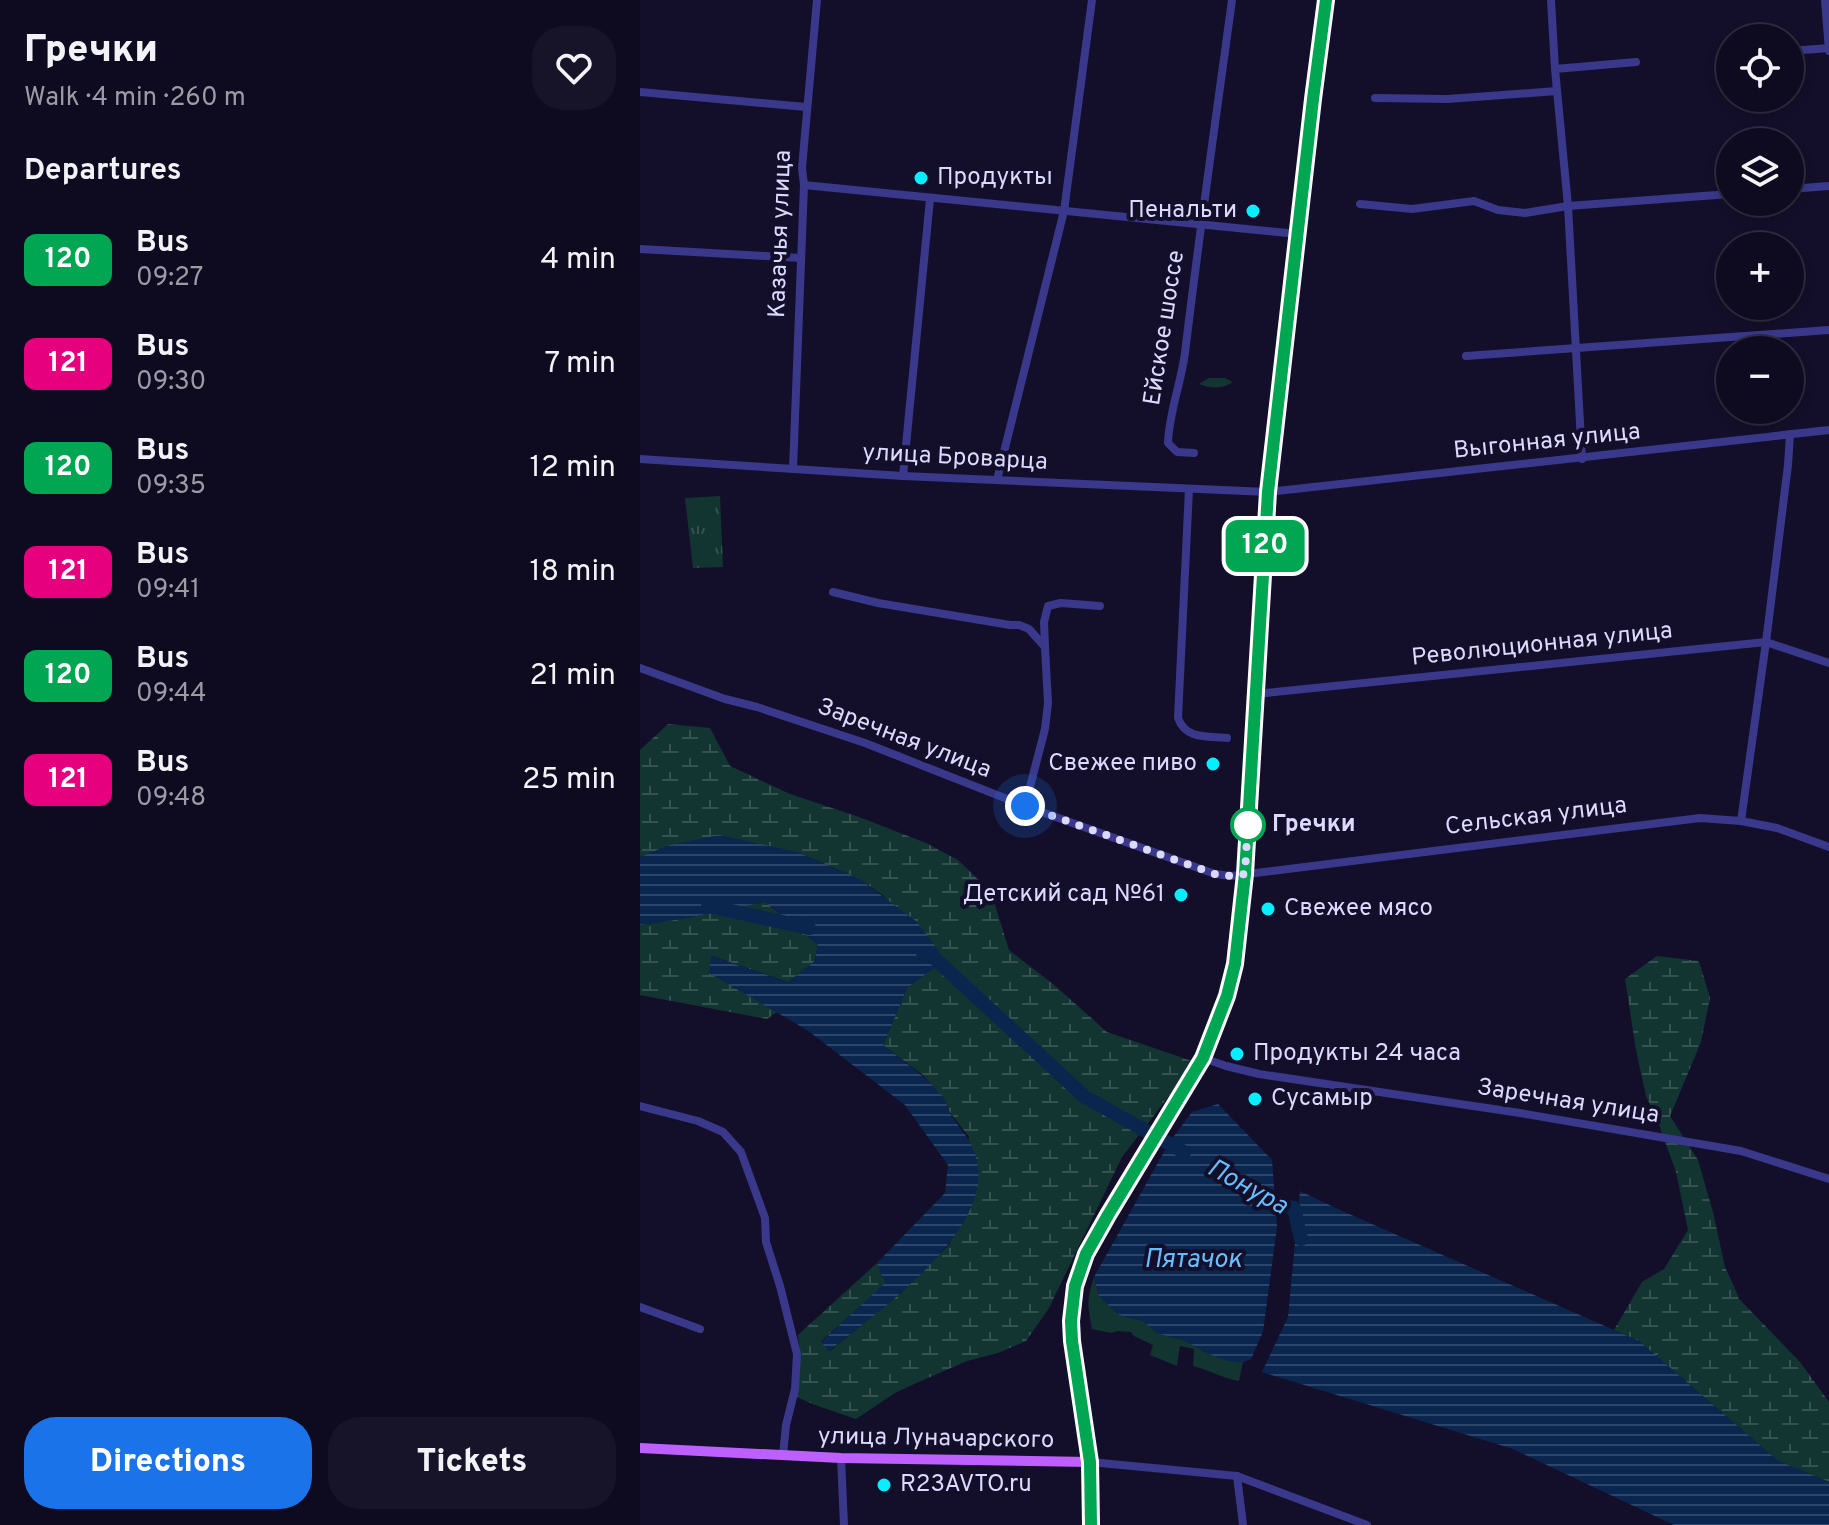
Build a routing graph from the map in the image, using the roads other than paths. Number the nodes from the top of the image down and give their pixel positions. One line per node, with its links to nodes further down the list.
1 (817, 0): 15 (street, Казачья улица)
2 (1092, 0): 23 (street)
3 (1222, 0): 4 (street)
4 (1232, 0): 24 (street, Ейское шоссе)
5 (1326, 0): 25 (main road)
6 (1551, 0): 11 (street)
7 (1825, 0): 8 (street)
8 (1829, 49): 9 (street)
9 (1804, 50)
10 (1636, 62): 11 (street)
11 (1555, 69): 12 (street)
12 (1557, 91): 14 (street); 22 (street)
13 (640, 92): 15 (street)
14 (1375, 98)
15 (806, 107): 16 (street, Казачья улица)
16 (804, 185): 20 (street); 27 (street, Казачья улица)
17 (1829, 186): 18 (street)
18 (1804, 188)
19 (1716, 195): 22 (street)
20 (930, 199): 23 (street); 37 (street)
21 (1360, 204): 22 (street)
22 (1568, 206): 29 (street)
23 (1064, 211): 24 (street); 38 (street)
24 (1200, 225): 25 (street); 33 (street, Ейское шоссе)
25 (1298, 234): 40 (main road)
26 (640, 249): 27 (street)
27 (801, 258): 36 (street, Казачья улица)
28 (1829, 330): 29 (street)
29 (1576, 348): 30 (street); 35 (street)
30 (1466, 356)
31 (1829, 430): 32 (street, Выгонная улица)
32 (1790, 434): 35 (street, Выгонная улица); 43 (street)
33 (1194, 453)
34 (640, 459): 36 (street, улица Броварца)
35 (1582, 459): 40 (street, Выгонная улица)
36 (793, 469): 37 (street, улица Броварца)
37 (903, 476): 38 (street, улица Броварца)
38 (997, 480): 39 (street, улица Броварца)
39 (1189, 489): 40 (street, улица Броварца); 48 (street)
40 (1268, 492): 47 (main road)
41 (833, 592): 44 (street)
42 (1100, 606): 44 (street)
43 (1766, 642): 45 (street, Революционная улица); 47 (street, Революционная улица); 50 (street)
44 (1045, 647): 49 (street)
45 (1829, 663)
46 (640, 668): 49 (street, Заречная улица)
47 (1256, 694): 52 (main road)
48 (1227, 738)
49 (1025, 806): 52 (street, Заречная улица)
50 (1741, 821): 51 (street, Сельская улица); 52 (street, Сельская улица)
51 (1829, 847)
52 (1245, 874): 53 (main road)
53 (1203, 1058): 55 (street, Заречная улица); 61 (main road)
54 (640, 1106): 59 (street)
55 (1829, 1179)
56 (640, 1307): 57 (street)
57 (700, 1329)
58 (640, 1448): 59 (main road, улица Луначарского)
59 (783, 1455): 60 (main road, улица Луначарского)
60 (841, 1458): 61 (main road, улица Луначарского); 63 (street)
61 (1090, 1462): 62 (street, улица Луначарского); 64 (main road)
62 (1237, 1476): 65 (street); 66 (street, улица Луначарского)
63 (844, 1525)
64 (1091, 1525)
65 (1243, 1525)
66 (1367, 1525)

